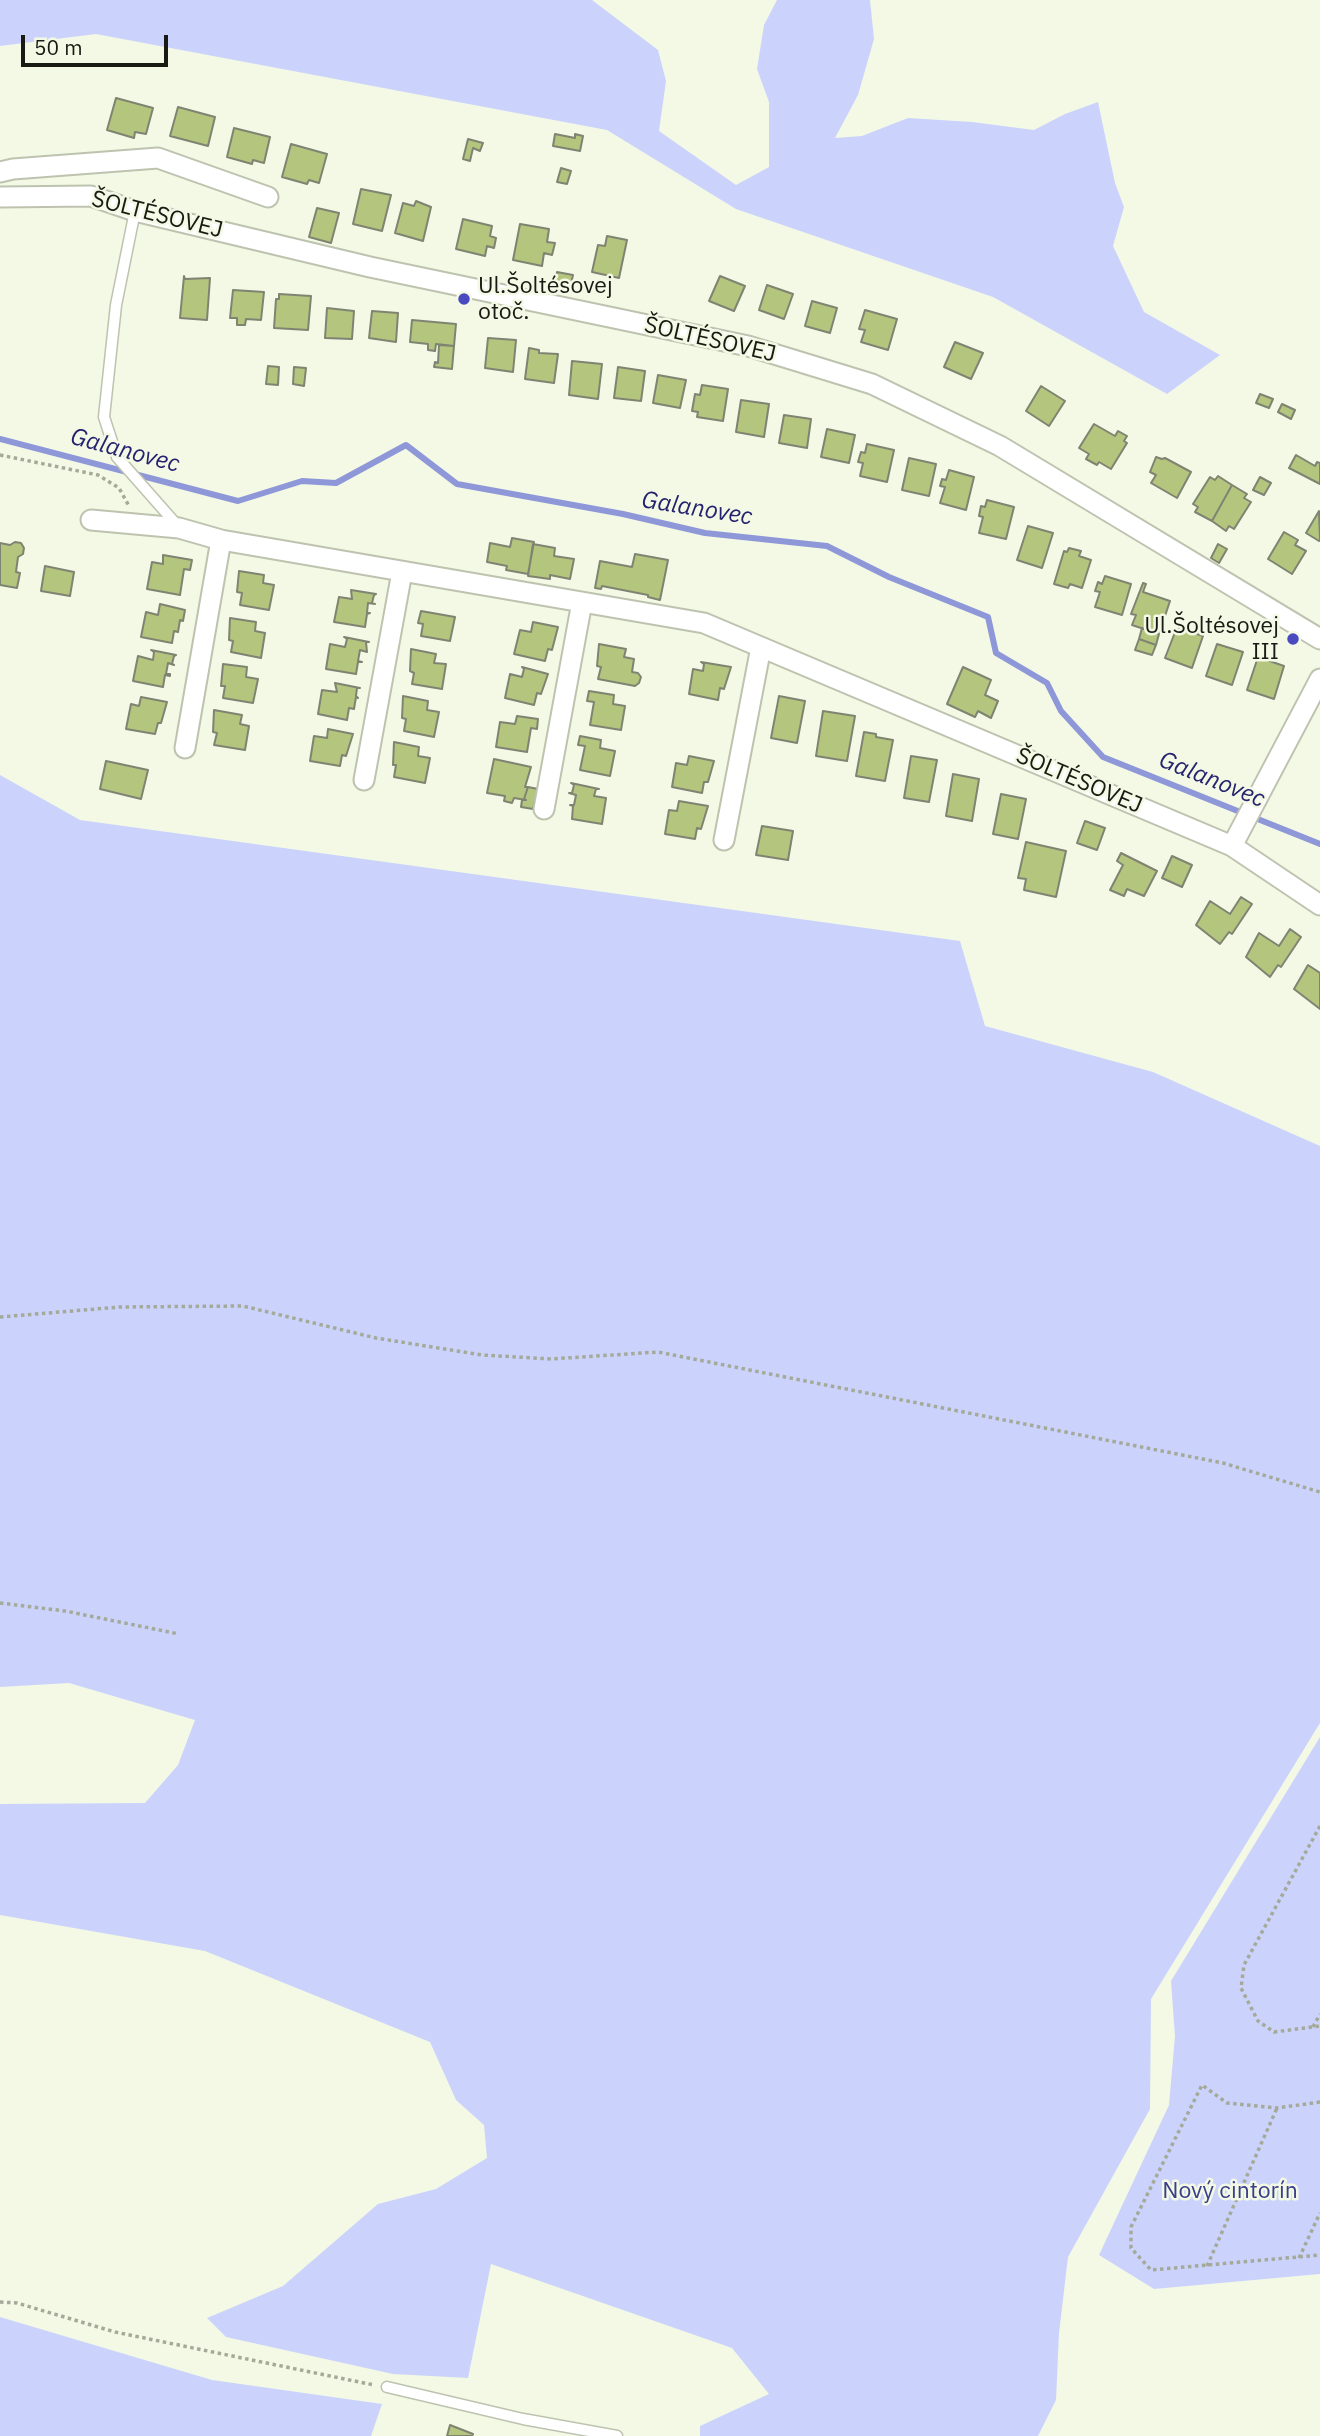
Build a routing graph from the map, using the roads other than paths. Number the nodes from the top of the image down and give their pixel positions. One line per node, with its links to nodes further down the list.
1 (0, 172): 3 (street, ŠOLTÉSOVEJ)
2 (0, 197): 4 (street, ŠOLTÉSOVEJ)
3 (268, 197)
4 (135, 211): 6 (lane); 10 (street, ŠOLTÉSOVEJ)
5 (91, 520): 6 (street, ŠOLTÉSOVEJ)
6 (179, 528): 7 (street, ŠOLTÉSOVEJ)
7 (221, 540): 8 (street, ŠOLTÉSOVEJ); 13 (street)
8 (402, 572): 9 (street, ŠOLTÉSOVEJ); 14 (street)
9 (582, 602): 11 (street, ŠOLTÉSOVEJ); 15 (street)
10 (1320, 639)
11 (761, 647): 16 (street); 17 (street, ŠOLTÉSOVEJ)
12 (1320, 679): 17 (street)
13 (184, 748)
14 (363, 780)
15 (544, 809)
16 (724, 840)
17 (1232, 846): 18 (street, ŠOLTÉSOVEJ)
18 (1320, 905)
19 (387, 2387): 20 (lane)
20 (617, 2436)

